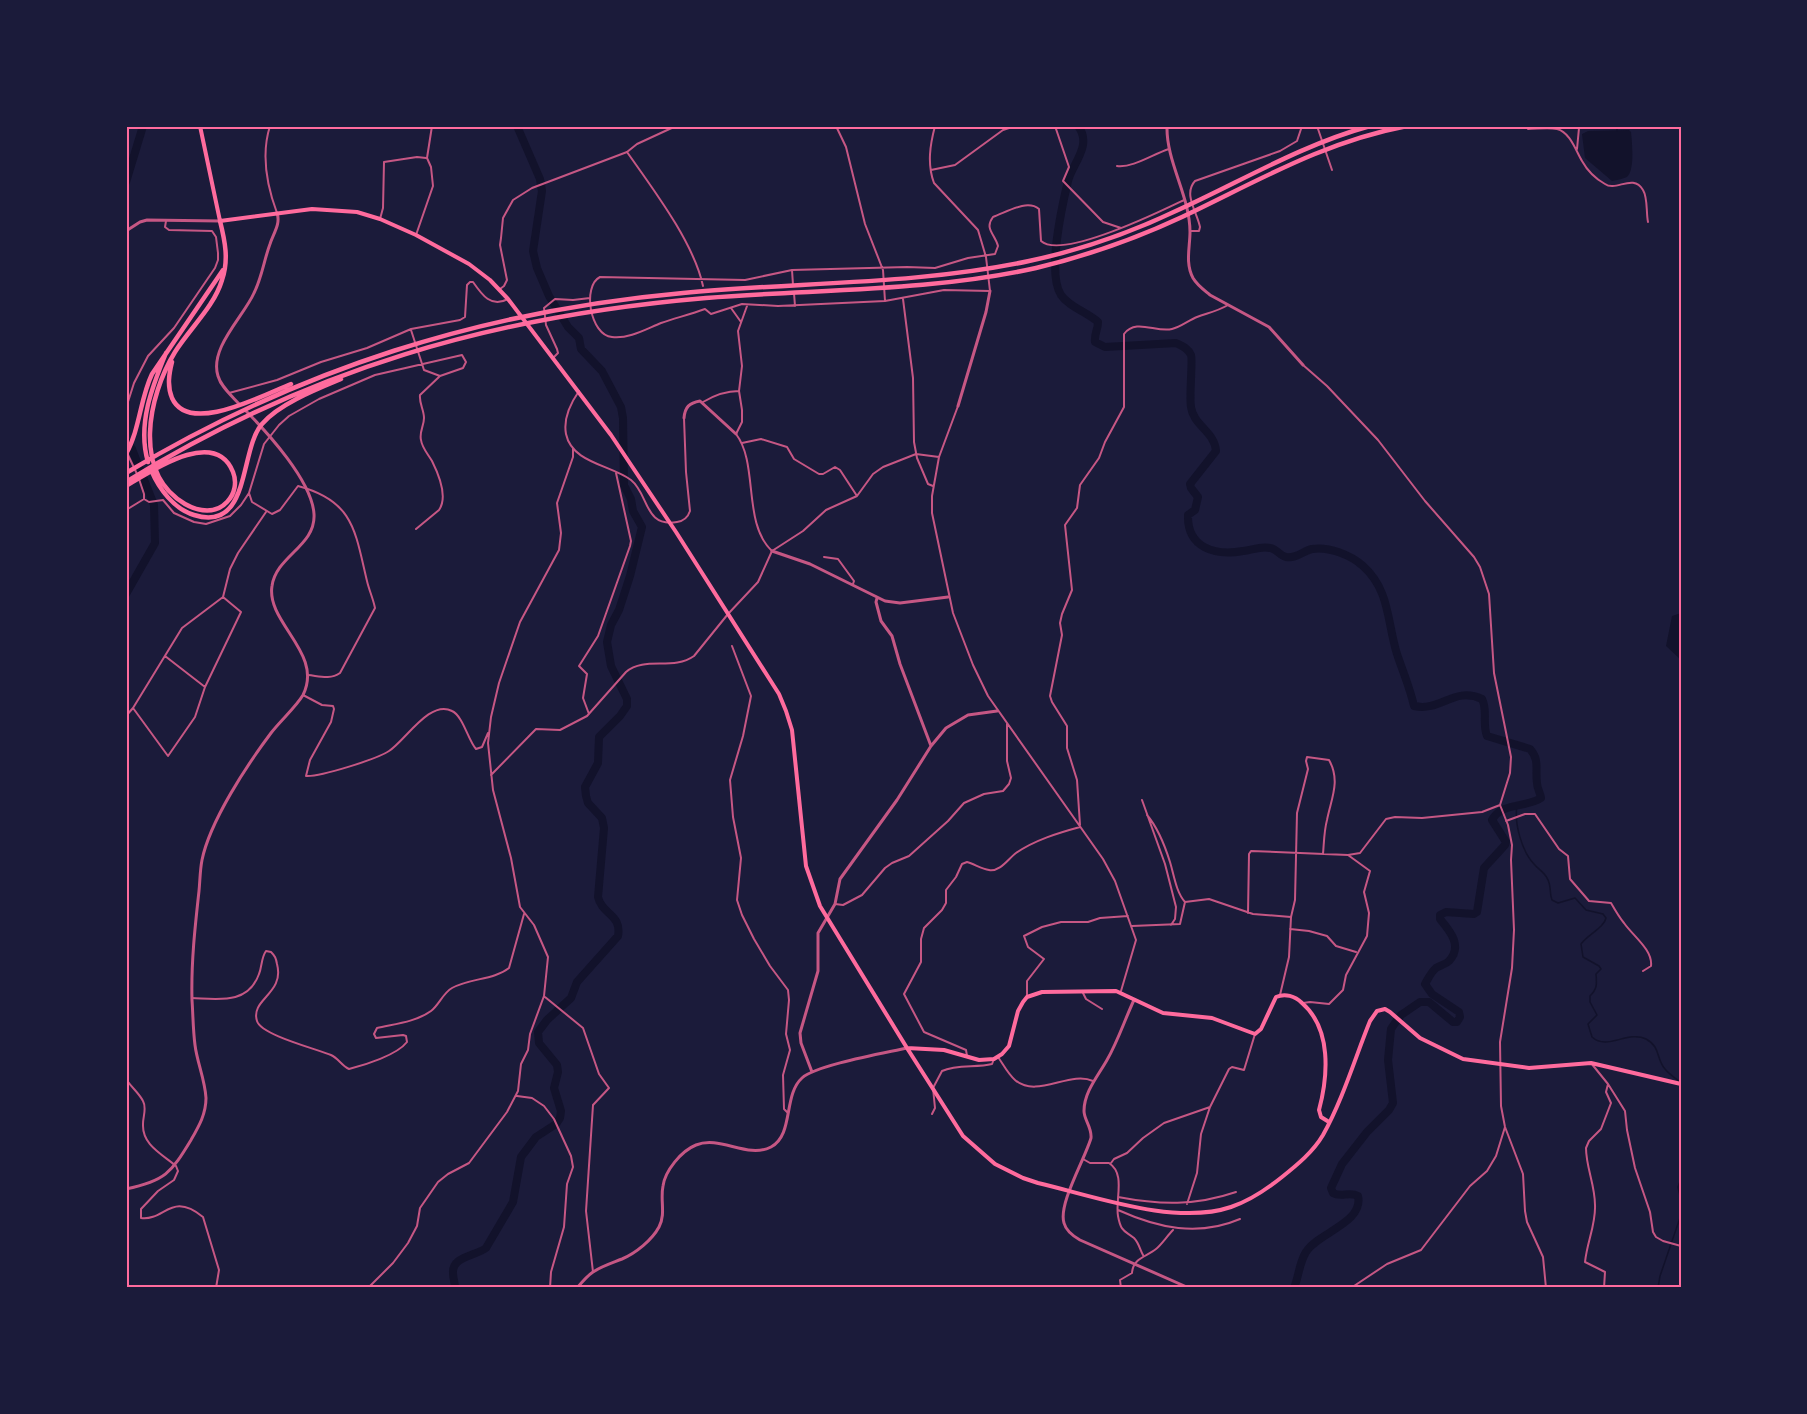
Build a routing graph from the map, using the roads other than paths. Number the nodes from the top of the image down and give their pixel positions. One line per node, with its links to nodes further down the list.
1 (200, 126): 28 (main road)
2 (270, 126): 25 (street)
3 (432, 126): 20 (street)
4 (676, 126): 19 (street)
5 (836, 126): 36 (street)
6 (935, 126): 22 (street)
7 (1015, 126): 15 (street)
8 (1055, 126): 30 (street)
9 (1167, 126): 17 (street)
10 (1302, 126): 32 (street)
11 (1317, 126): 23 (street)
12 (1370, 126): 58 (highway)
13 (1407, 126): 56 (highway)
14 (1604, 126): 18 (street)
15 (1003, 128): 22 (street)
16 (1528, 128): 18 (street)
17 (1169, 149): 21 (street); 24 (street)
18 (1577, 149): 29 (street)
19 (627, 152): 38 (street); 40 (street)
20 (427, 158): 26 (street); 33 (street)
21 (1117, 166)
22 (931, 170): 34 (street)
23 (1332, 170)
24 (1184, 200): 30 (street); 32 (street)
25 (277, 213): 26 (main road); 28 (main road); 64 (street)
26 (380, 219): 33 (main road)
27 (166, 221): 28 (street); 31 (street); 67 (street)
28 (220, 221): 35 (highway)
29 (1648, 222)
30 (1121, 228): 34 (street)
31 (126, 231)
32 (1190, 231): 49 (street)
33 (416, 235): 40 (main road)
34 (986, 257): 36 (street); 41 (street)
35 (226, 259): 54 (highway); 55 (highway)
36 (882, 268): 37 (street); 44 (street)
37 (792, 272): 38 (street); 47 (street)
38 (702, 279): 39 (street); 42 (street)
39 (703, 286)
40 (499, 289): 43 (main road)
41 (990, 291): 45 (street); 66 (street)
42 (590, 298): 51 (street); 57 (street)
43 (508, 299): 53 (street); 57 (main road)
44 (885, 299): 45 (street); 47 (street)
45 (903, 299): 74 (street)
46 (705, 303): 51 (street)
47 (795, 304): 48 (street)
48 (748, 305): 50 (street); 52 (street)
49 (1228, 305): 60 (street); 112 (street)
50 (731, 308): 51 (street); 52 (street)
51 (705, 309)
52 (741, 322): 63 (street)
53 (411, 331): 59 (street); 64 (street)
54 (179, 345): 58 (highway); 76 (highway)
55 (165, 353): 56 (highway); 73 (highway)
56 (399, 355): 76 (highway)
57 (553, 358): 62 (main road)
58 (365, 359): 77 (highway)
59 (421, 362): 61 (street); 61 (street); 70 (street)
60 (1303, 365): 109 (street)
61 (440, 376): 87 (street)
62 (579, 391): 72 (street); 94 (main road)
63 (739, 391): 65 (street); 69 (street)
64 (229, 393): 70 (street)
65 (703, 402): 68 (street); 69 (street)
66 (958, 406): 75 (street)
67 (126, 408)
68 (684, 418): 78 (street)
69 (736, 434): 71 (street)
70 (271, 437): 81 (street); 82 (street)
71 (742, 443): 83 (street); 88 (street)
72 (573, 448): 78 (street); 105 (street)
73 (126, 453): 84 (street)
74 (916, 454): 75 (street); 80 (street); 83 (street)
75 (939, 457): 80 (street)
76 (162, 463): 79 (highway)
77 (127, 472)
78 (616, 472): 102 (street)
79 (126, 484)
80 (933, 486): 92 (street)
81 (304, 487): 86 (street); 97 (street); 97 (street)
82 (249, 493): 84 (street); 86 (street)
83 (857, 496): 88 (street)
84 (144, 499): 85 (street)
85 (126, 510)
86 (266, 512): 91 (street)
87 (416, 529)
88 (772, 551): 90 (street); 94 (street)
89 (824, 557): 90 (street)
90 (852, 585): 93 (street)
91 (223, 597): 96 (street); 98 (street)
92 (948, 597): 93 (street); 101 (street)
93 (877, 598): 106 (street)
94 (728, 614): 102 (street); 122 (main road)
95 (732, 646): 150 (street)
96 (165, 656): 98 (street); 100 (street)
97 (307, 675): 99 (street)
98 (205, 687): 100 (street)
99 (303, 695): 105 (street); 133 (street)
100 (133, 708): 103 (street)
101 (997, 711): 104 (street); 106 (street)
102 (589, 714): 107 (street)
103 (126, 716)
104 (1006, 722): 112 (street); 117 (street)
105 (489, 731): 107 (street)
106 (931, 746): 117 (street)
107 (491, 775): 119 (street)
108 (1142, 800): 110 (street)
109 (1500, 805): 111 (street); 115 (street)
110 (1147, 815): 116 (street); 124 (street)
111 (1506, 820): 127 (street); 142 (street)
112 (1080, 827): 120 (street); 139 (street)
113 (1298, 853): 114 (street); 114 (street); 118 (street); 121 (street)
114 (1323, 854): 115 (street)
115 (1348, 855): 126 (street)
116 (1185, 902): 118 (street); 124 (street)
117 (835, 903): 122 (street)
118 (1248, 913): 121 (street)
119 (524, 914): 131 (street); 133 (street)
120 (1128, 916): 123 (street); 132 (street)
121 (1291, 917): 125 (street)
122 (827, 918): 138 (main road); 143 (street)
123 (1132, 926): 124 (street); 129 (street)
124 (1170, 926)
125 (1290, 929): 126 (street); 130 (street)
126 (1357, 952): 135 (street)
127 (1643, 971)
128 (1082, 992): 129 (main road); 132 (main road); 136 (street)
129 (1120, 992): 134 (main road)
130 (1280, 995): 135 (main road); 137 (main road)
131 (544, 996): 148 (street); 168 (street)
132 (1027, 997): 140 (main road)
133 (192, 998): 156 (street)
134 (1134, 999): 137 (main road); 145 (street)
135 (1303, 1003): 152 (main road)
136 (1102, 1009)
137 (1255, 1034): 149 (street)
138 (907, 1048): 139 (main road); 143 (street); 158 (main road)
139 (967, 1056): 140 (main road)
140 (996, 1058): 145 (street); 151 (street)
141 (1591, 1063): 142 (main road); 146 (street); 147 (main road)
142 (1499, 1065): 152 (main road); 153 (street)
143 (812, 1072): 150 (street)
144 (126, 1078): 156 (street)
145 (1093, 1081): 154 (street)
146 (1608, 1084): 165 (street); 177 (street)
147 (1681, 1084)
148 (516, 1095): 170 (street); 171 (street)
149 (1210, 1107): 155 (street); 161 (street)
150 (788, 1113): 168 (street)
151 (932, 1114)
152 (1329, 1122): 160 (main road)
153 (1505, 1127): 175 (street); 176 (street)
154 (1083, 1159): 155 (street); 158 (street)
155 (1111, 1164): 160 (street)
156 (176, 1166): 157 (street); 169 (street)
157 (126, 1189)
158 (1070, 1190): 160 (main road); 167 (street)
159 (1236, 1192): 161 (street)
160 (1117, 1200): 161 (street); 162 (street)
161 (1187, 1204)
162 (1118, 1210): 164 (street); 166 (street)
163 (1240, 1219): 164 (street)
164 (1173, 1229): 166 (street)
165 (1681, 1246)
166 (1143, 1255): 167 (street)
167 (1135, 1264): 173 (street); 174 (street)
168 (593, 1272): 172 (street)
169 (216, 1288)
170 (368, 1288)
171 (550, 1288)
172 (577, 1288)
173 (1121, 1288)
174 (1189, 1288)
175 (1351, 1288)
176 (1546, 1288)
177 (1604, 1288)

